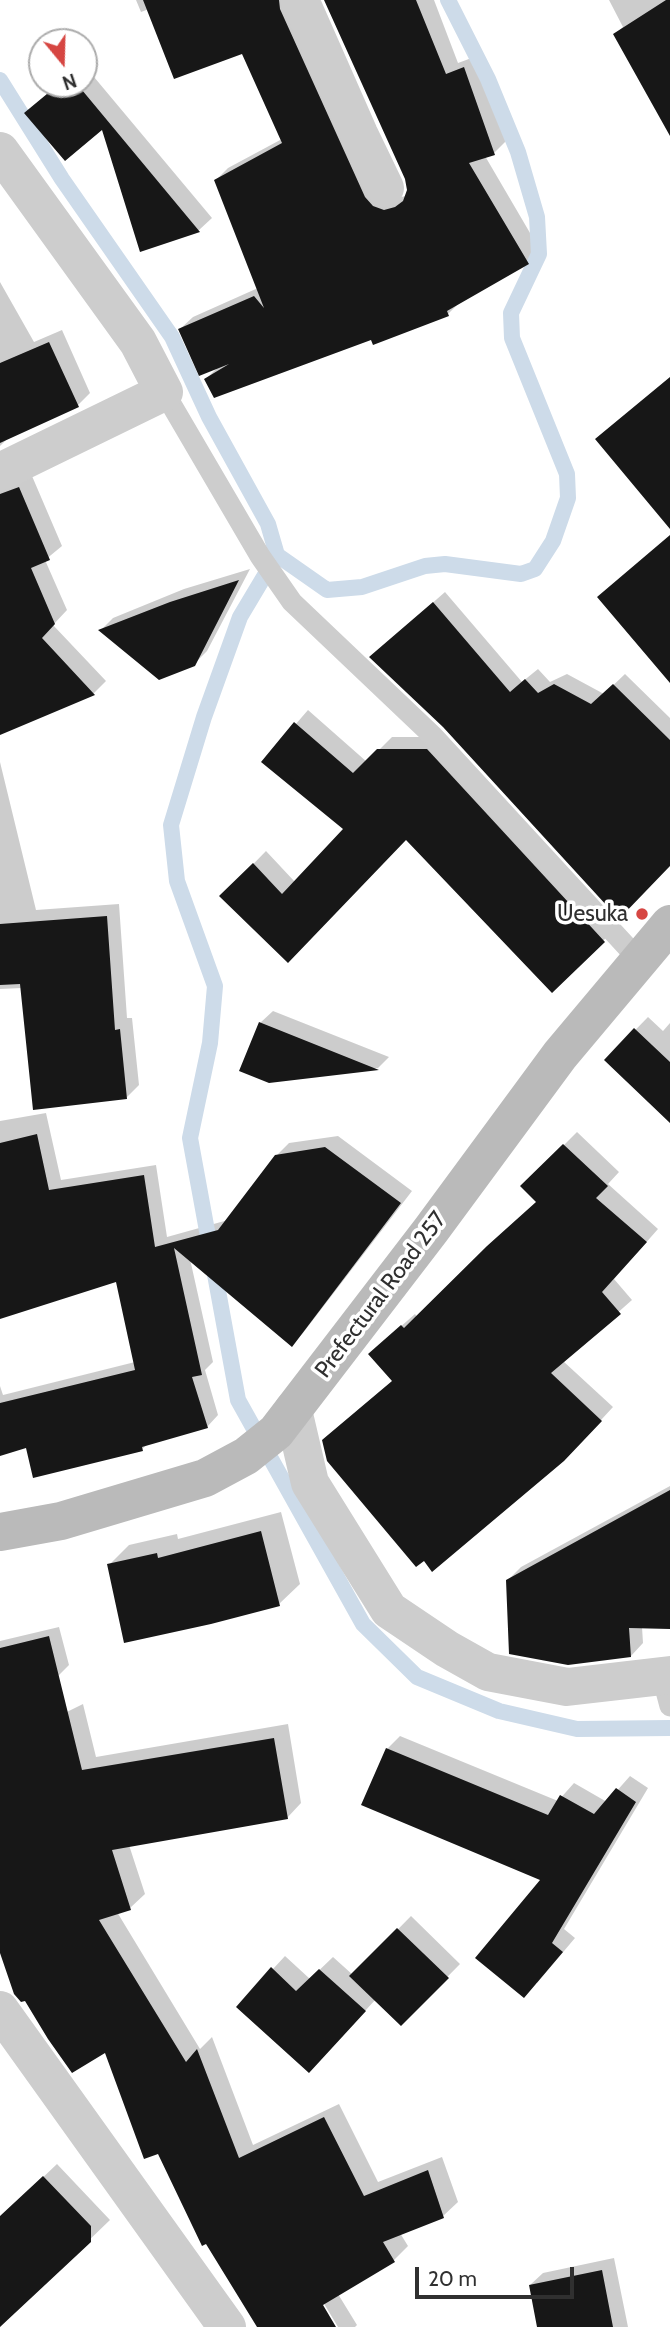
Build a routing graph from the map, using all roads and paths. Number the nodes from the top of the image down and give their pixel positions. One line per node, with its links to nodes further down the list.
1 (300, 0): 3 (street)
2 (0, 151): 4 (street)
3 (385, 188)
4 (164, 392): 5 (street); 7 (lane)
5 (0, 472)
6 (670, 924): 7 (main road, Prefectural Road 257)
7 (639, 961): 8 (main road, Prefectural Road 257)
8 (284, 1421): 9 (main road, Prefectural Road 257); 10 (street)
9 (0, 1532)
10 (668, 1690)
11 (0, 2010): 12 (street)
12 (227, 2327)

